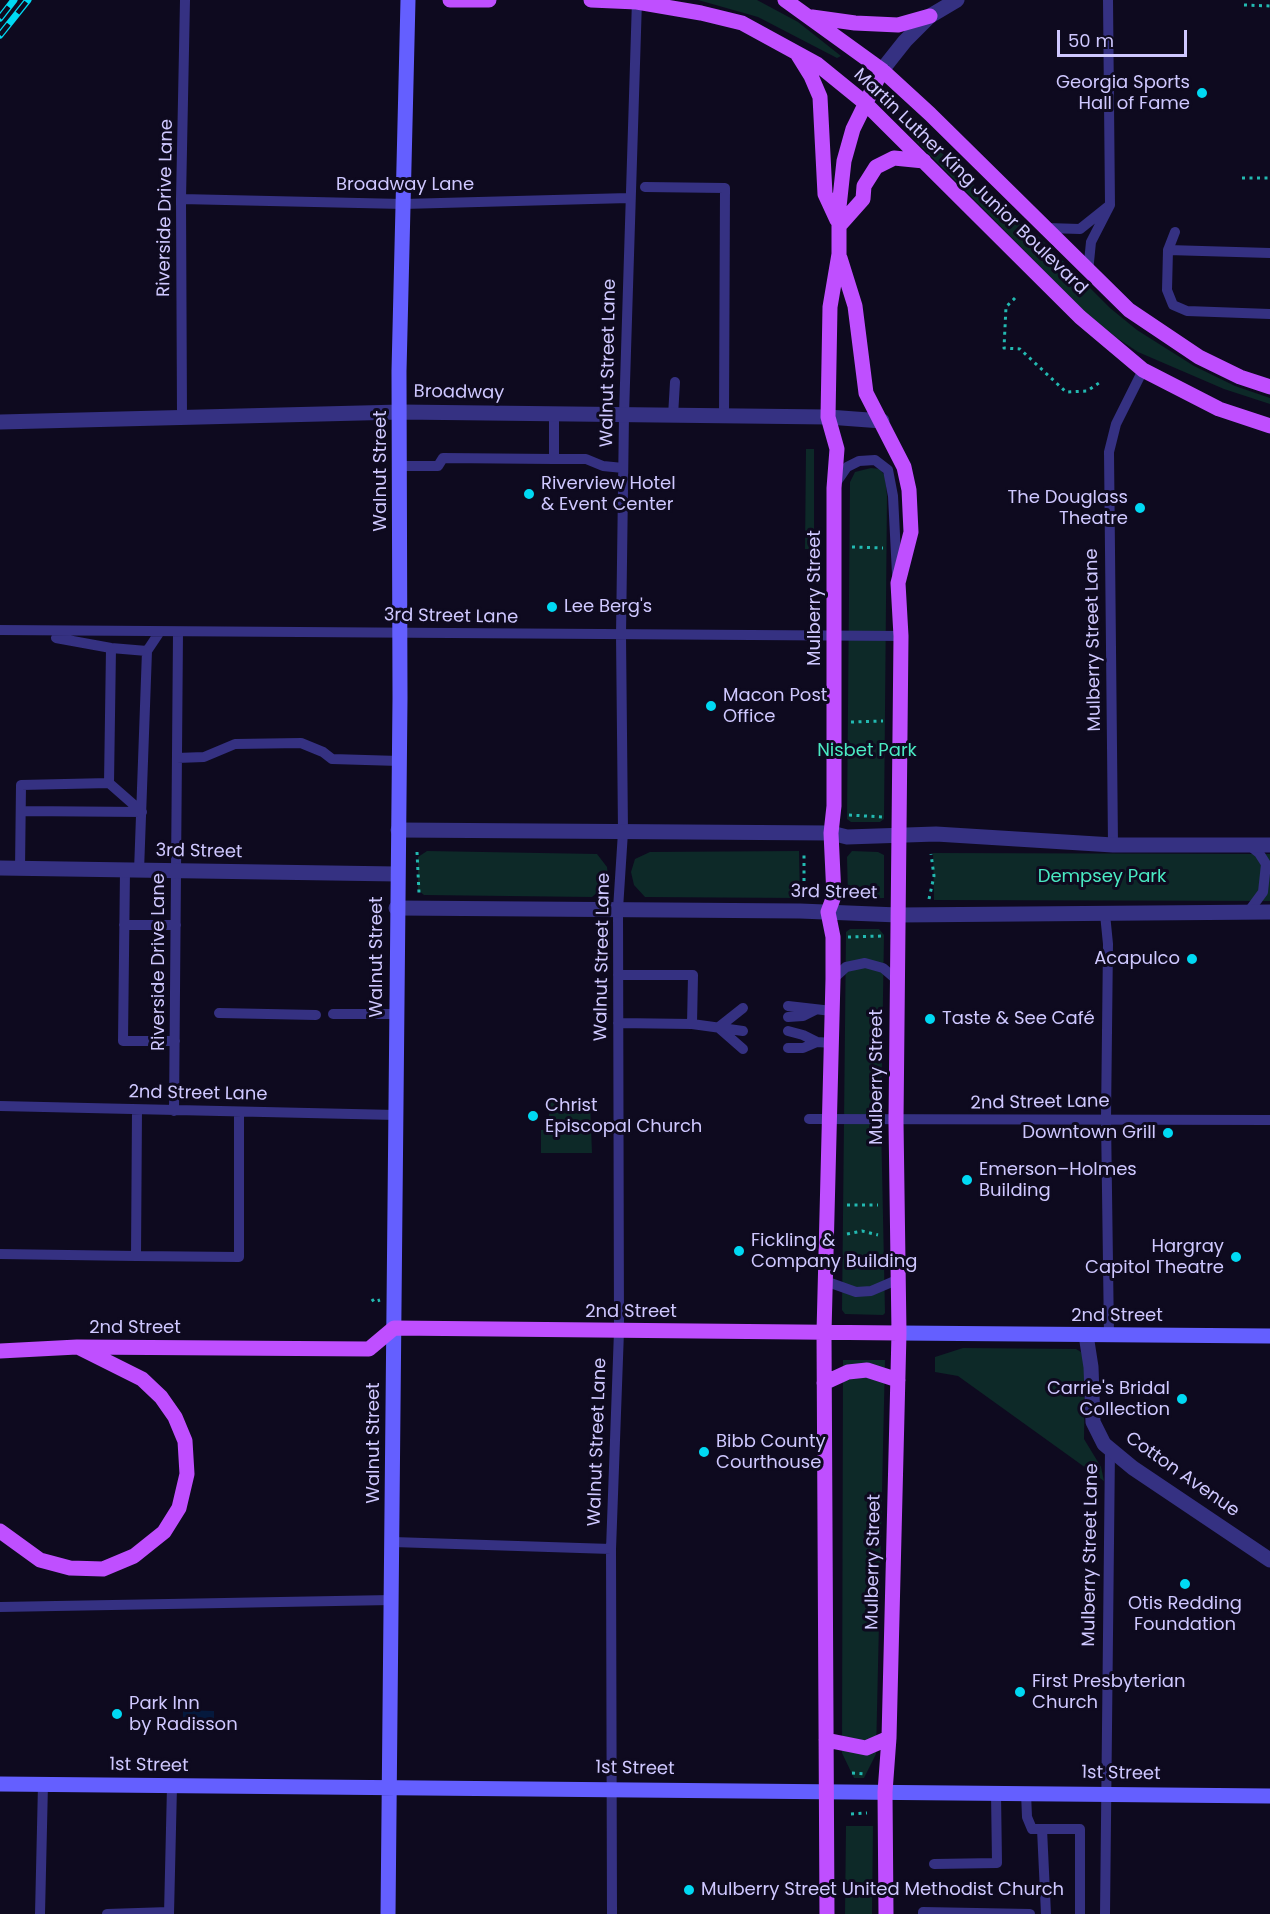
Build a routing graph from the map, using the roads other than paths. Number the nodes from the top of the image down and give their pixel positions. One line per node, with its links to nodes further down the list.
1 (185, 0): 18 (lane, Riverside Drive Lane)
2 (408, 0): 19 (street, Walnut Street)
3 (450, 0): 4 (main road)
4 (489, 0)
5 (591, 0): 9 (main road, Martin Luther King Junior Boulevard)
6 (785, 0): 10 (main road, Martin Luther King Junior Boulevard)
7 (957, 0): 11 (street)
8 (1107, 0): 20 (lane)
9 (637, 1): 12 (main road, Martin Luther King Junior Boulevard); 17 (lane, Walnut Street Lane)
10 (809, 16): 11 (main road); 13 (main road, Martin Luther King Junior Boulevard)
11 (930, 16): 13 (street)
12 (796, 52): 14 (main road, Martin Luther King Junior Boulevard); 21 (main road)
13 (882, 70): 14 (main road, Mulberry Street); 22 (main road, Martin Luther King Junior Boulevard)
14 (865, 103): 15 (main road, Martin Luther King Junior Boulevard); 21 (main road, Mulberry Street)
15 (924, 161): 21 (main road); 29 (main road, Martin Luther King Junior Boulevard)
16 (645, 187): 37 (lane)
17 (629, 198): 19 (lane, Broadway Lane); 34 (lane, Walnut Street Lane)
18 (181, 199): 19 (lane, Broadway Lane); 35 (lane, Riverside Drive Lane)
19 (403, 204): 32 (street, Walnut Street)
20 (1110, 205): 22 (lane); 27 (lane)
21 (839, 226): 26 (main road, Mulberry Street)
22 (1044, 228): 27 (main road, Martin Luther King Junior Boulevard)
23 (1175, 232): 24 (lane)
24 (1168, 250): 25 (lane); 28 (lane)
25 (1270, 253)
26 (839, 254): 38 (main road, Mulberry Street); 39 (main road, Mulberry Street)
27 (1088, 272): 31 (main road, Martin Luther King Junior Boulevard)
28 (1270, 314)
29 (1143, 369): 41 (main road, Martin Luther King Junior Boulevard); 67 (lane, Mulberry Street Lane)
30 (675, 382): 36 (lane)
31 (1270, 387)
32 (401, 412): 33 (street, Broadway); 35 (street, Broadway); 43 (street, Walnut Street)
33 (554, 414): 34 (street, Broadway); 42 (lane)
34 (624, 415): 36 (street, Broadway); 44 (lane, Walnut Street Lane)
35 (182, 416): 40 (street, Broadway)
36 (673, 416): 37 (street, Broadway)
37 (724, 416): 38 (street, Broadway)
38 (828, 417): 39 (street, Broadway); 45 (main road, Mulberry Street)
39 (882, 421): 46 (main road, Mulberry Street)
40 (0, 422)
41 (1270, 426)
42 (554, 459): 43 (lane); 44 (lane)
43 (400, 466): 48 (street, Walnut Street)
44 (623, 468): 51 (lane, Walnut Street Lane)
45 (834, 488): 46 (lane); 52 (main road, Mulberry Street)
46 (898, 583): 53 (main road, Mulberry Street)
47 (0, 630): 49 (lane, 3rd Street Lane)
48 (400, 632): 50 (lane, 3rd Street Lane); 51 (lane, 3rd Street Lane); 58 (street, Walnut Street)
49 (159, 633): 50 (lane, 3rd Street Lane); 56 (lane)
50 (178, 633): 57 (lane, Riverside Drive Lane)
51 (621, 635): 52 (lane, 3rd Street Lane); 63 (lane, Walnut Street Lane)
52 (835, 636): 53 (lane, 3rd Street Lane); 64 (main road, Mulberry Street)
53 (901, 636): 65 (main road, Mulberry Street)
54 (56, 638): 55 (lane)
55 (111, 648): 56 (lane); 59 (lane)
56 (147, 651): 61 (lane)
57 (177, 758): 58 (lane); 72 (lane, Riverside Drive Lane)
58 (399, 761): 62 (street, Walnut Street)
59 (109, 783): 60 (lane); 61 (lane)
60 (22, 811): 61 (lane); 70 (lane)
61 (142, 812): 71 (lane)
62 (398, 830): 63 (street); 73 (street, Walnut Street)
63 (623, 832): 64 (street); 75 (lane, Walnut Street Lane)
64 (831, 833): 65 (street); 77 (main road, Mulberry Street)
65 (898, 835): 67 (street); 80 (main road, Mulberry Street)
66 (1249, 844): 67 (street); 68 (street); 76 (lane)
67 (1113, 845)
68 (1270, 845)
69 (0, 868): 70 (street, 3rd Street)
70 (20, 869): 71 (street, 3rd Street)
71 (132, 870): 72 (street, 3rd Street); 81 (lane)
72 (176, 871): 73 (street, 3rd Street); 82 (lane, Riverside Drive Lane)
73 (397, 874): 74 (street, Walnut Street)
74 (396, 908): 75 (street, 3rd Street); 91 (street, Walnut Street)
75 (618, 909): 77 (street, 3rd Street); 83 (lane, Walnut Street Lane)
76 (1249, 911): 78 (street, 3rd Street); 79 (street, 3rd Street)
77 (828, 912): 80 (street, 3rd Street); 84 (main road, Mulberry Street)
78 (1270, 912)
79 (1105, 914): 80 (street, 3rd Street); 105 (lane)
80 (898, 915): 85 (main road, Mulberry Street)
81 (124, 925): 82 (lane); 96 (lane)
82 (176, 925): 96 (lane, Riverside Drive Lane)
83 (618, 975): 93 (lane, Walnut Street Lane); 94 (lane)
84 (833, 979): 85 (lane); 87 (main road, Mulberry Street)
85 (897, 980): 107 (main road, Mulberry Street)
86 (788, 1011): 87 (lane)
87 (832, 1011): 97 (main road, Mulberry Street)
88 (219, 1013): 92 (lane)
89 (743, 1013): 95 (lane)
90 (333, 1014): 91 (lane)
91 (396, 1014): 102 (street, Walnut Street)
92 (316, 1015)
93 (618, 1023): 94 (lane); 113 (lane, Walnut Street Lane)
94 (692, 1024): 95 (lane)
95 (719, 1028): 95 (lane)
96 (175, 1041): 100 (lane, Riverside Drive Lane)
97 (824, 1043): 97 (lane); 104 (main road, Mulberry Street)
98 (0, 1106): 99 (lane, 2nd Street Lane)
99 (137, 1110): 100 (lane, 2nd Street Lane); 109 (lane)
100 (174, 1111): 101 (lane, 2nd Street Lane)
101 (240, 1112): 102 (lane, 2nd Street Lane); 109 (lane)
102 (396, 1115): 112 (street, Walnut Street)
103 (809, 1119): 104 (lane, 2nd Street Lane)
104 (831, 1119): 107 (lane, 2nd Street Lane); 111 (main road, Mulberry Street)
105 (1106, 1119): 106 (lane, 2nd Street Lane); 107 (lane, 2nd Street Lane); 117 (lane)
106 (1270, 1120)
107 (896, 1121): 110 (main road, Mulberry Street)
108 (0, 1254): 109 (lane)
109 (136, 1256)
110 (899, 1279): 111 (lane); 115 (main road, Mulberry Street)
111 (825, 1281): 114 (main road, Mulberry Street)
112 (394, 1328): 113 (main road, 2nd Street); 119 (main road, 2nd Street); 125 (street, Walnut Street)
113 (619, 1331): 114 (main road, 2nd Street); 126 (lane, Walnut Street Lane)
114 (824, 1332): 115 (main road, 2nd Street); 122 (main road, Mulberry Street)
115 (900, 1333): 116 (street, 2nd Street); 121 (main road, Mulberry Street)
116 (1086, 1335): 117 (street, 2nd Street); 123 (street, Cotton Avenue)
117 (1109, 1336): 118 (street, 2nd Street)
118 (1270, 1336)
119 (77, 1347): 120 (main road, 2nd Street); 124 (main road)
120 (4, 1351)
121 (898, 1380): 122 (main road); 130 (main road, Mulberry Street)
122 (824, 1383): 131 (main road, Mulberry Street)
123 (1110, 1449): 127 (street, Cotton Avenue); 141 (lane, Mulberry Street Lane)
124 (0, 1531)
125 (393, 1542): 126 (lane); 128 (street, Walnut Street)
126 (611, 1549): 136 (lane, Walnut Street Lane)
127 (1270, 1560)
128 (392, 1600): 129 (lane); 135 (street, Walnut Street)
129 (0, 1607)
130 (889, 1738): 131 (main road); 138 (main road, Mulberry Street)
131 (826, 1740): 137 (main road, Mulberry Street)
132 (0, 1784): 133 (street, 1st Street)
133 (43, 1784): 134 (street, 1st Street); 146 (lane)
134 (172, 1786): 135 (street, 1st Street); 145 (lane)
135 (389, 1787): 136 (street, 1st Street); 148 (street, Walnut Street)
136 (612, 1788): 137 (street, 1st Street); 149 (lane, Walnut Street Lane)
137 (827, 1791): 138 (street, 1st Street); 150 (main road, Mulberry Street)
138 (885, 1792): 139 (street, 1st Street); 151 (main road, Mulberry Street)
139 (996, 1792): 140 (street, 1st Street); 144 (lane)
140 (1026, 1793): 141 (street, 1st Street); 143 (lane)
141 (1105, 1793): 142 (street, 1st Street); 156 (lane, Mulberry Street Lane)
142 (1270, 1796)
143 (1042, 1829): 154 (lane); 155 (lane)
144 (934, 1864)
145 (169, 1913): 147 (lane)
146 (40, 1914)
147 (107, 1914)
148 (388, 1914)
149 (612, 1914)
150 (827, 1914)
151 (886, 1914)
152 (923, 1914): 153 (lane)
153 (1030, 1914)
154 (1046, 1914)
155 (1080, 1914)
156 (1106, 1914)

